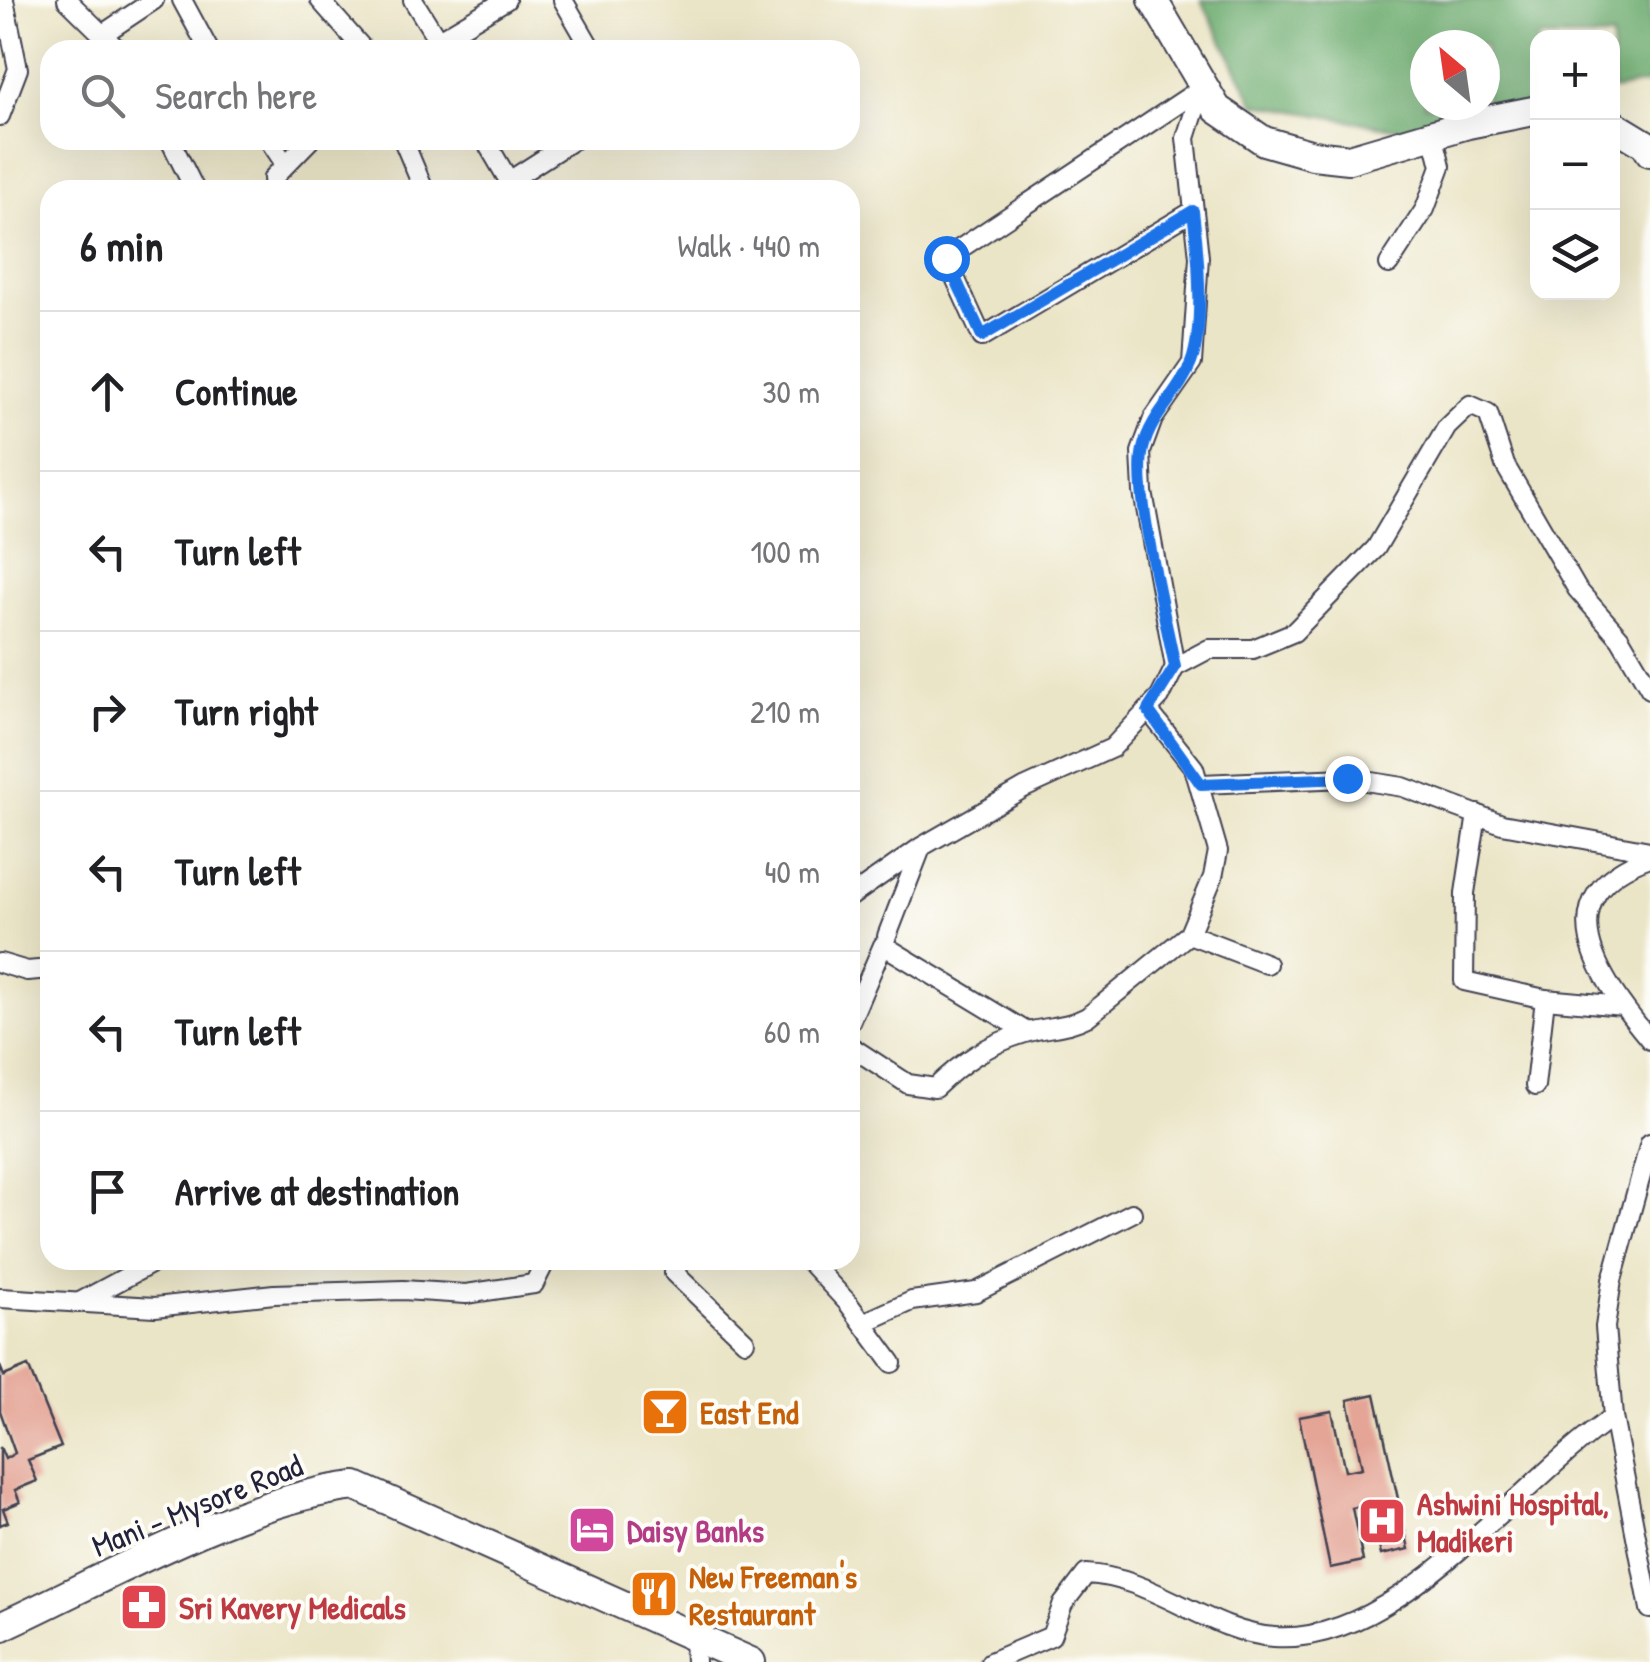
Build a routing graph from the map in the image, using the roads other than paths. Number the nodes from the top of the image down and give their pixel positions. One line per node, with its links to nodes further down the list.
1 (4, 0): 19 (street)
2 (67, 0): 10 (street)
3 (154, 0): 10 (street)
4 (182, 0): 12 (street)
5 (320, 0): 13 (street)
6 (413, 0): 14 (street)
7 (506, 0): 15 (street)
8 (563, 0): 16 (street)
9 (1152, 0): 17 (highway)
10 (103, 34): 11 (street)
11 (109, 40)
12 (204, 40)
13 (355, 40)
14 (439, 40)
15 (449, 40)
16 (586, 40)
17 (1202, 88): 21 (highway); 35 (street); 35 (street)
18 (1530, 112): 21 (highway)
19 (0, 116)
20 (1620, 129): 28 (highway)
21 (1433, 134): 36 (street)
22 (175, 150): 30 (street)
23 (276, 150): 29 (street)
24 (300, 150): 29 (street)
25 (407, 150): 32 (street)
26 (491, 150): 33 (street)
27 (558, 150): 34 (street)
28 (1650, 152)
29 (285, 164): 31 (street)
30 (190, 180)
31 (272, 180)
32 (420, 180)
33 (509, 180)
34 (512, 180)
35 (1193, 211): 37 (street)
36 (1390, 264)
37 (1175, 667): 38 (street); 39 (street)
38 (1650, 690)
39 (1148, 710): 40 (street); 42 (street)
40 (1201, 784): 41 (street); 45 (street)
41 (1476, 814): 43 (street); 51 (street)
42 (921, 847): 44 (street); 46 (street)
43 (1650, 854): 52 (street)
44 (860, 890)
45 (1189, 934): 48 (street); 53 (street)
46 (886, 936)
47 (0, 963): 49 (street)
48 (1267, 964)
49 (40, 970)
50 (860, 999): 53 (street)
51 (1546, 1000): 52 (street); 56 (street)
52 (1624, 1006): 54 (street)
53 (1027, 1032): 55 (street)
54 (1650, 1040)
55 (860, 1053)
56 (1535, 1086)
57 (1650, 1143): 68 (street)
58 (1132, 1214): 65 (street)
59 (139, 1270): 64 (street)
60 (541, 1270): 64 (street)
61 (676, 1270): 66 (street)
62 (817, 1270): 65 (street)
63 (0, 1298): 64 (street)
64 (78, 1303)
65 (863, 1323): 67 (street)
66 (745, 1342)
67 (892, 1363)
68 (1613, 1417): 69 (street); 73 (street)
69 (1650, 1609)
70 (0, 1627): 71 (highway, Mani - Mysore Road)
71 (694, 1649): 72 (highway, Mani - Mysore Road)
72 (752, 1662)
73 (990, 1662)

